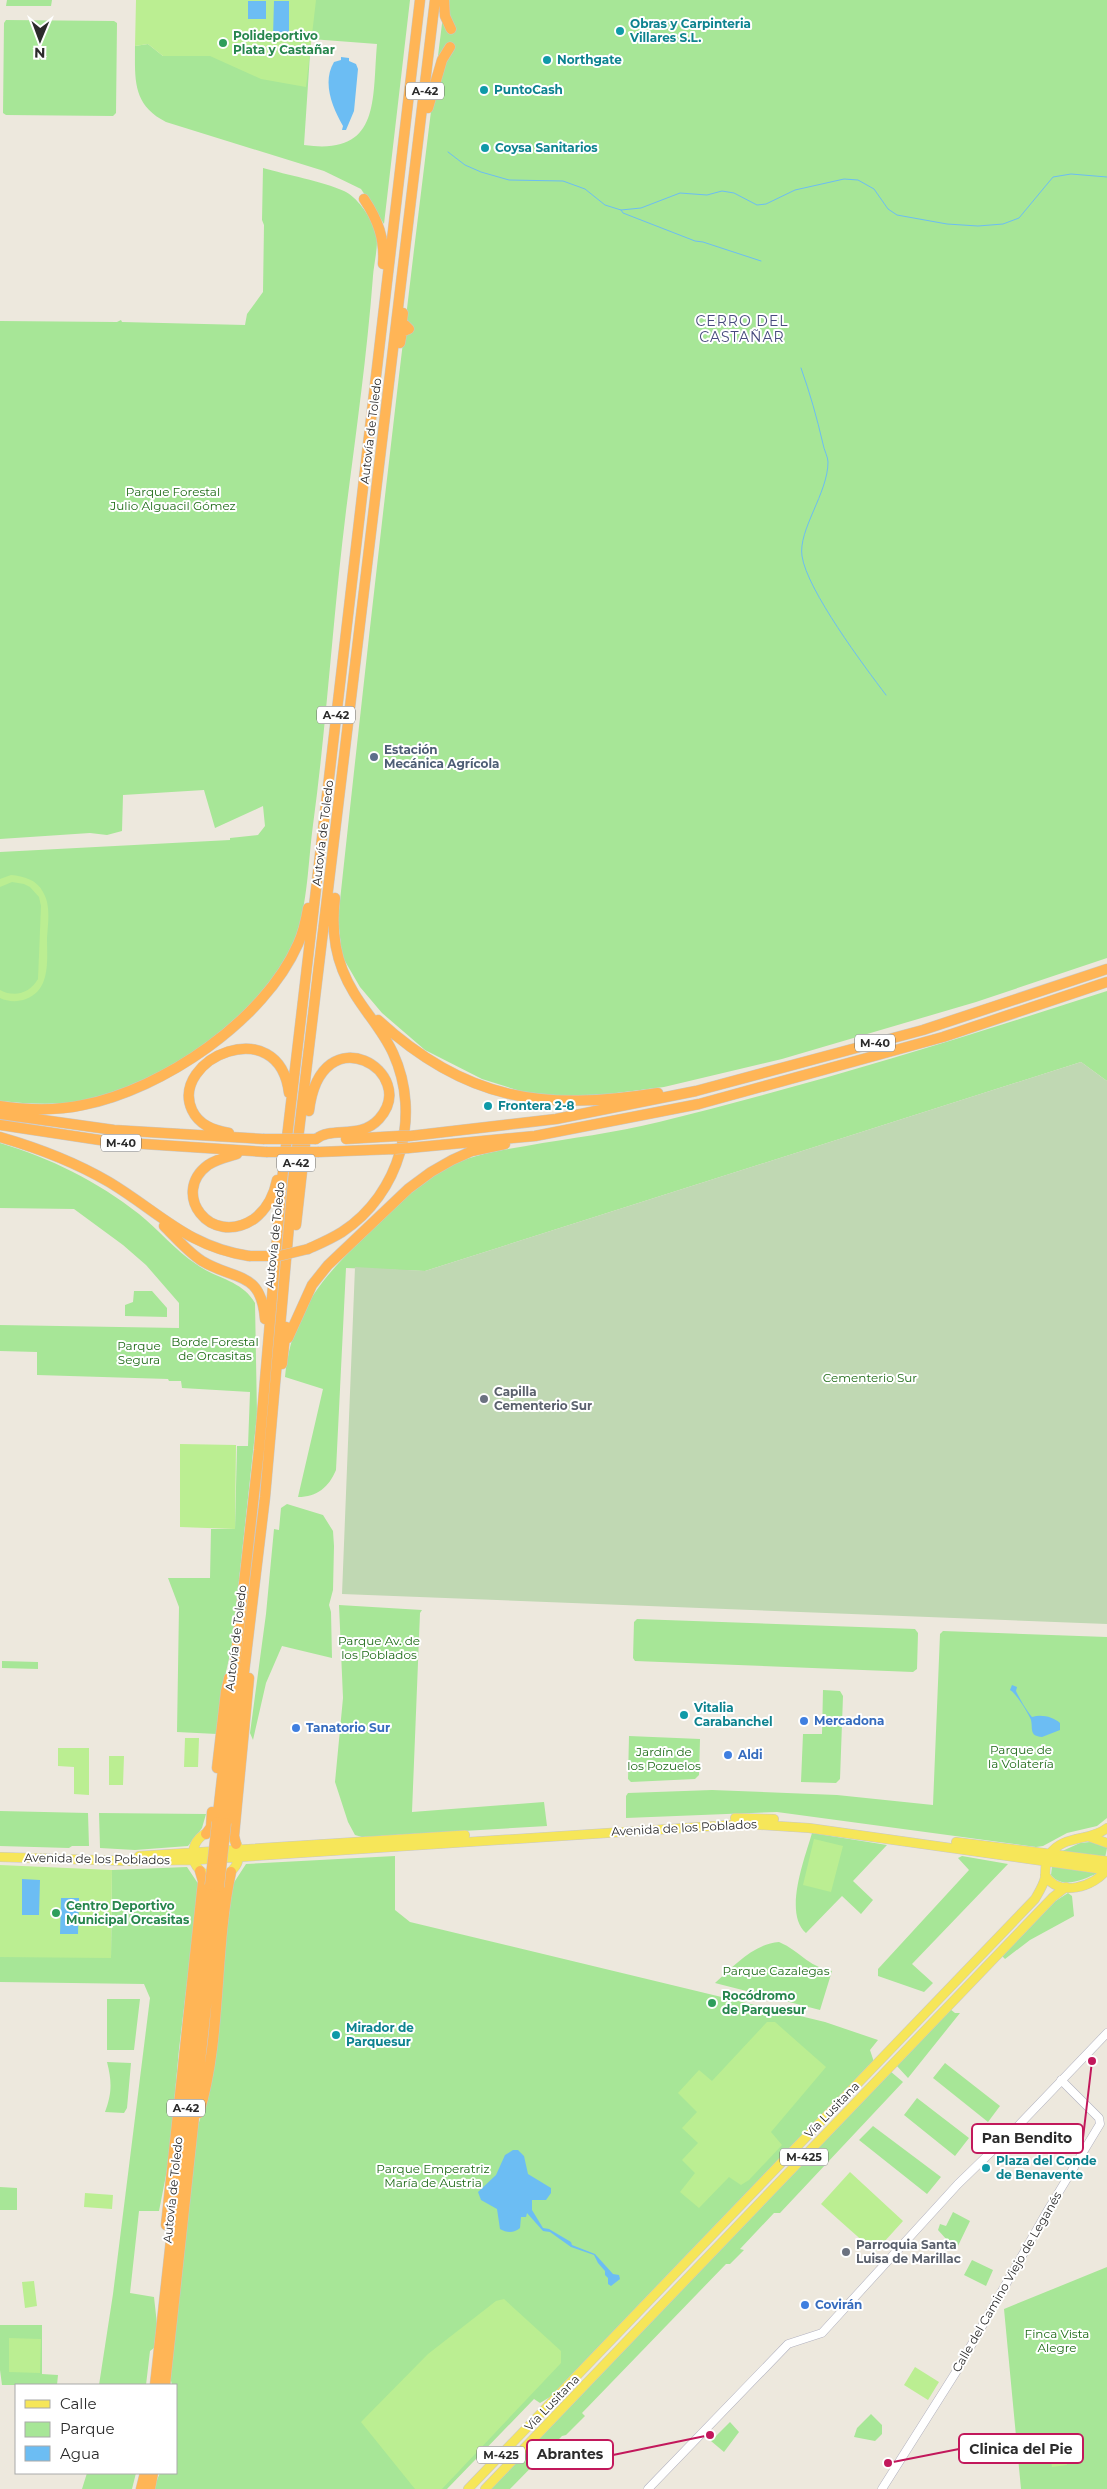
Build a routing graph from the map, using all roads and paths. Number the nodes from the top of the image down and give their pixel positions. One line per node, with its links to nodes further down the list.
1 (420, 0): 8 (highway, Autovía de Toledo / A-42)
2 (435, 0): 6 (highway, A-42)
3 (444, 0): 4 (highway)
4 (451, 29)
5 (450, 47): 6 (highway)
6 (413, 182): 9 (highway, Autovía de Toledo / A-42)
7 (364, 199): 8 (highway)
8 (383, 312): 10 (highway, Autovía de Toledo / A-42)
9 (356, 663): 17 (highway); 32 (highway, Autovía de Toledo / A-42)
10 (321, 846): 19 (highway); 20 (highway, Autovía de Toledo / A-42)
11 (1107, 962): 14 (highway, M-40)
12 (1107, 969): 14 (highway, M-40)
13 (1107, 982): 16 (highway, M-40)
14 (1051, 986): 18 (highway, M-40)
15 (1107, 987): 16 (highway, M-40)
16 (1051, 1001): 24 (highway, M-40)
17 (365, 1007): 18 (highway); 29 (highway, bridge)
18 (696, 1091): 27 (highway, M-40, bridge)
19 (0, 1106)
20 (290, 1107): 22 (highway, Autovía de Toledo / A-42); 26 (highway)
21 (0, 1114): 26 (highway, M-40)
22 (288, 1122): 28 (highway); 31 (highway, Autovía de Toledo / A-42)
23 (0, 1125): 28 (highway, M-40)
24 (535, 1136): 28 (highway, M-40, bridge); 30 (highway)
25 (0, 1137): 29 (highway)
26 (235, 1138): 27 (highway, M-40, bridge)
27 (316, 1139): 30 (highway)
28 (243, 1152)
29 (128, 1195): 31 (highway)
30 (284, 1346): 32 (highway)
31 (268, 1355): 34 (highway, Autovía de Toledo / A-42)
32 (269, 1454): 33 (highway, Autovía de Toledo / A-42)
33 (253, 1605): 35 (highway, Autovía de Toledo / A-42); 41 (highway)
34 (238, 1643): 35 (highway, Autovía de Toledo / A-42); 37 (highway)
35 (222, 1823): 52 (highway, Autovía de Toledo / A-42, bridge)
36 (1107, 1828): 38 (main road)
37 (206, 1834): 41 (main road); 44 (main road)
38 (1082, 1837): 40 (main road); 46 (main road)
39 (404, 1838): 41 (main road, Avenida de los Poblados); 42 (main road, Avenida de los Poblados); 46 (main road, Avenida de los Poblados)
40 (1107, 1843)
41 (238, 1850): 42 (main road, Avenida de los Poblados); 44 (main road, Avenida de los Poblados); 50 (main road)
42 (349, 1850): 46 (main road, Avenida de los Poblados)
43 (0, 1852): 44 (main road, Avenida de los Poblados)
44 (193, 1856): 45 (main road, Avenida de los Poblados); 49 (main road)
45 (0, 1857)
46 (1048, 1857): 47 (main road, Avenida de los Poblados); 48 (main road, Avenida de los Poblados); 51 (main road, Vía Lusitana / M-425)
47 (1107, 1861)
48 (1107, 1870): 53 (main road)
49 (200, 1871): 50 (main road); 59 (highway)
50 (231, 1872): 56 (highway)
51 (1045, 1875): 53 (main road); 57 (main road, Vía Lusitana / M-425)
52 (215, 1886): 56 (highway, Autovía de Toledo / A-42); 59 (highway, Autovía de Toledo / A-42)
53 (1066, 1887): 58 (main road, Vía Lusitana / M-425)
54 (1106, 2035): 55 (street)
55 (1062, 2080): 68 (street); 69 (street, Calle del Camino Viejo de Leganés)
56 (192, 2130): 61 (highway, Autovía de Toledo / A-42)
57 (651, 2300): 58 (main road); 62 (main road, Vía Lusitana / M-425)
58 (659, 2308): 63 (main road, Vía Lusitana / M-425)
59 (160, 2331): 60 (highway, Autovía de Toledo / A-42)
60 (154, 2384)
61 (165, 2384)
62 (535, 2420): 63 (main road); 66 (main road, Vía Lusitana / M-425)
63 (543, 2429): 67 (main road, Vía Lusitana / M-425)
64 (152, 2474): 65 (highway)
65 (144, 2485)
66 (468, 2489)
67 (485, 2489)
68 (648, 2489)
69 (882, 2489)

